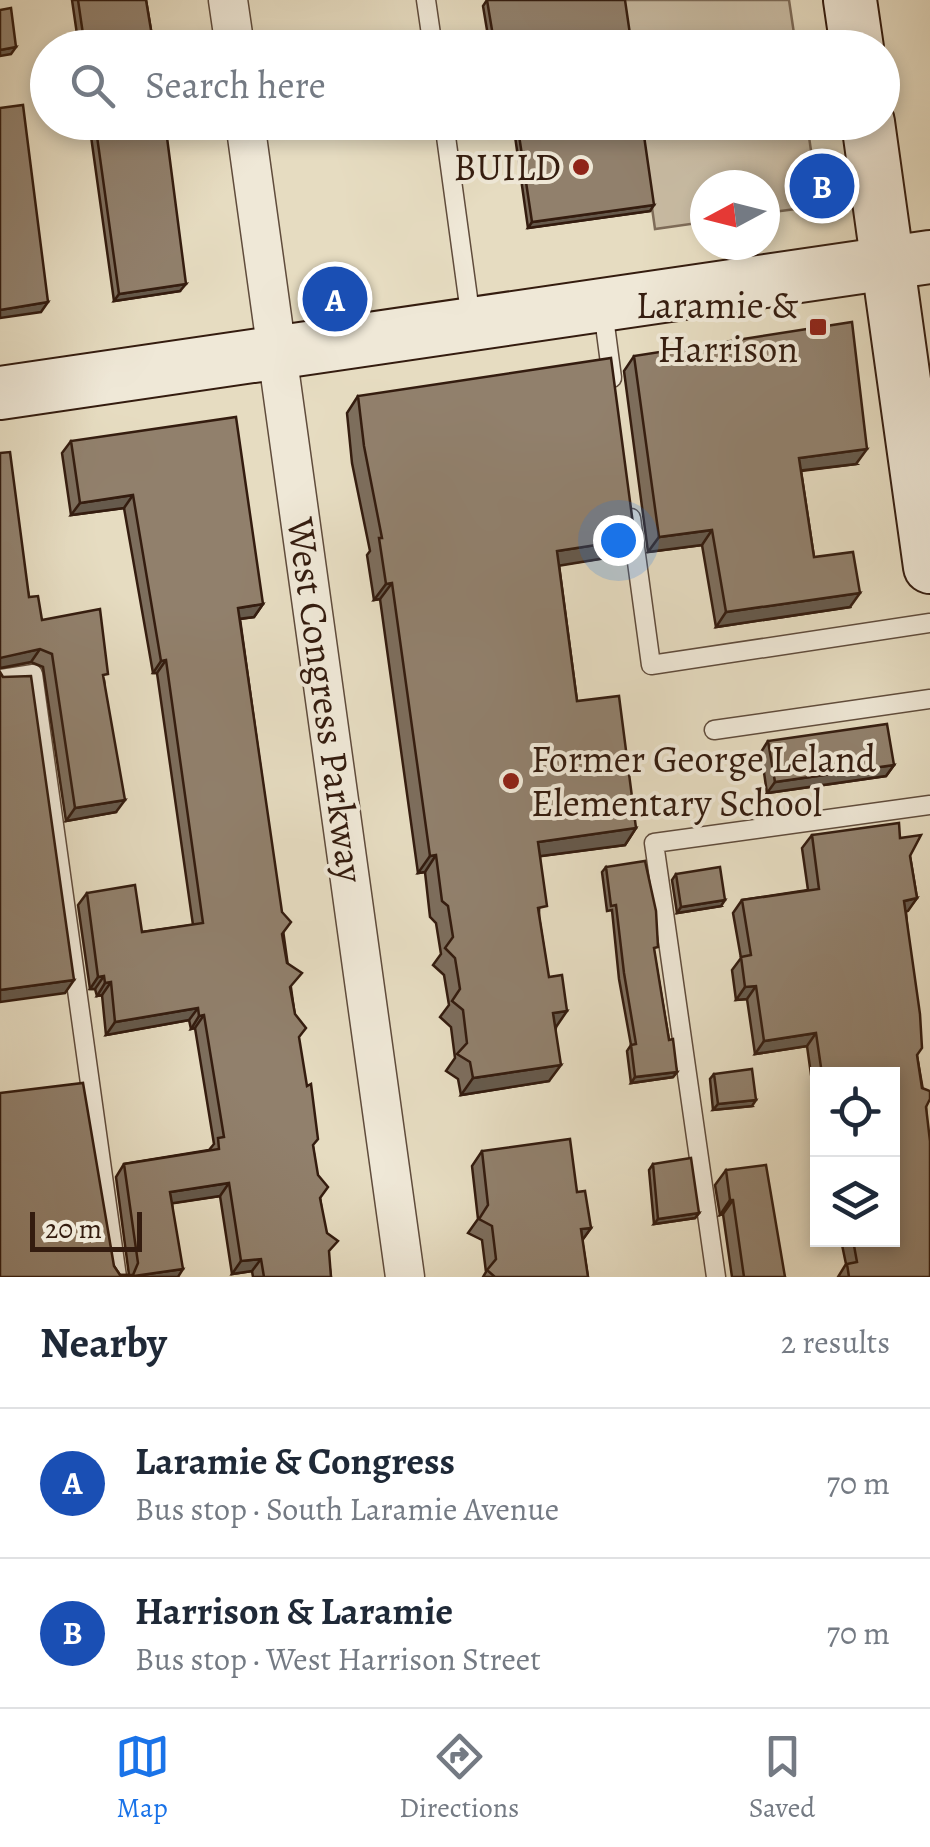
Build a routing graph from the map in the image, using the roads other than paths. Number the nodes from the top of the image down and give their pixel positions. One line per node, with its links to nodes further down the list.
1 (228, 0): 4 (street)
2 (426, 0): 5 (lane)
3 (850, 0): 6 (street)
4 (232, 30)
5 (430, 30)
6 (854, 30)
7 (249, 140): 13 (street, West Congress Parkway)
8 (446, 140): 12 (lane)
9 (873, 140): 10 (street)
10 (909, 260): 11 (street); 17 (street)
11 (602, 304): 12 (street); 15 (lane)
12 (472, 324): 13 (street)
13 (278, 352): 14 (street); 24 (street, West Congress Parkway)
14 (0, 393)
15 (616, 404)
16 (628, 497): 18 (lane)
17 (930, 566)
18 (930, 623)
19 (0, 679): 23 (lane)
20 (930, 699): 21 (lane)
21 (714, 730)
22 (930, 805): 25 (lane)
23 (117, 1277)
24 (404, 1277)
25 (716, 1277)

